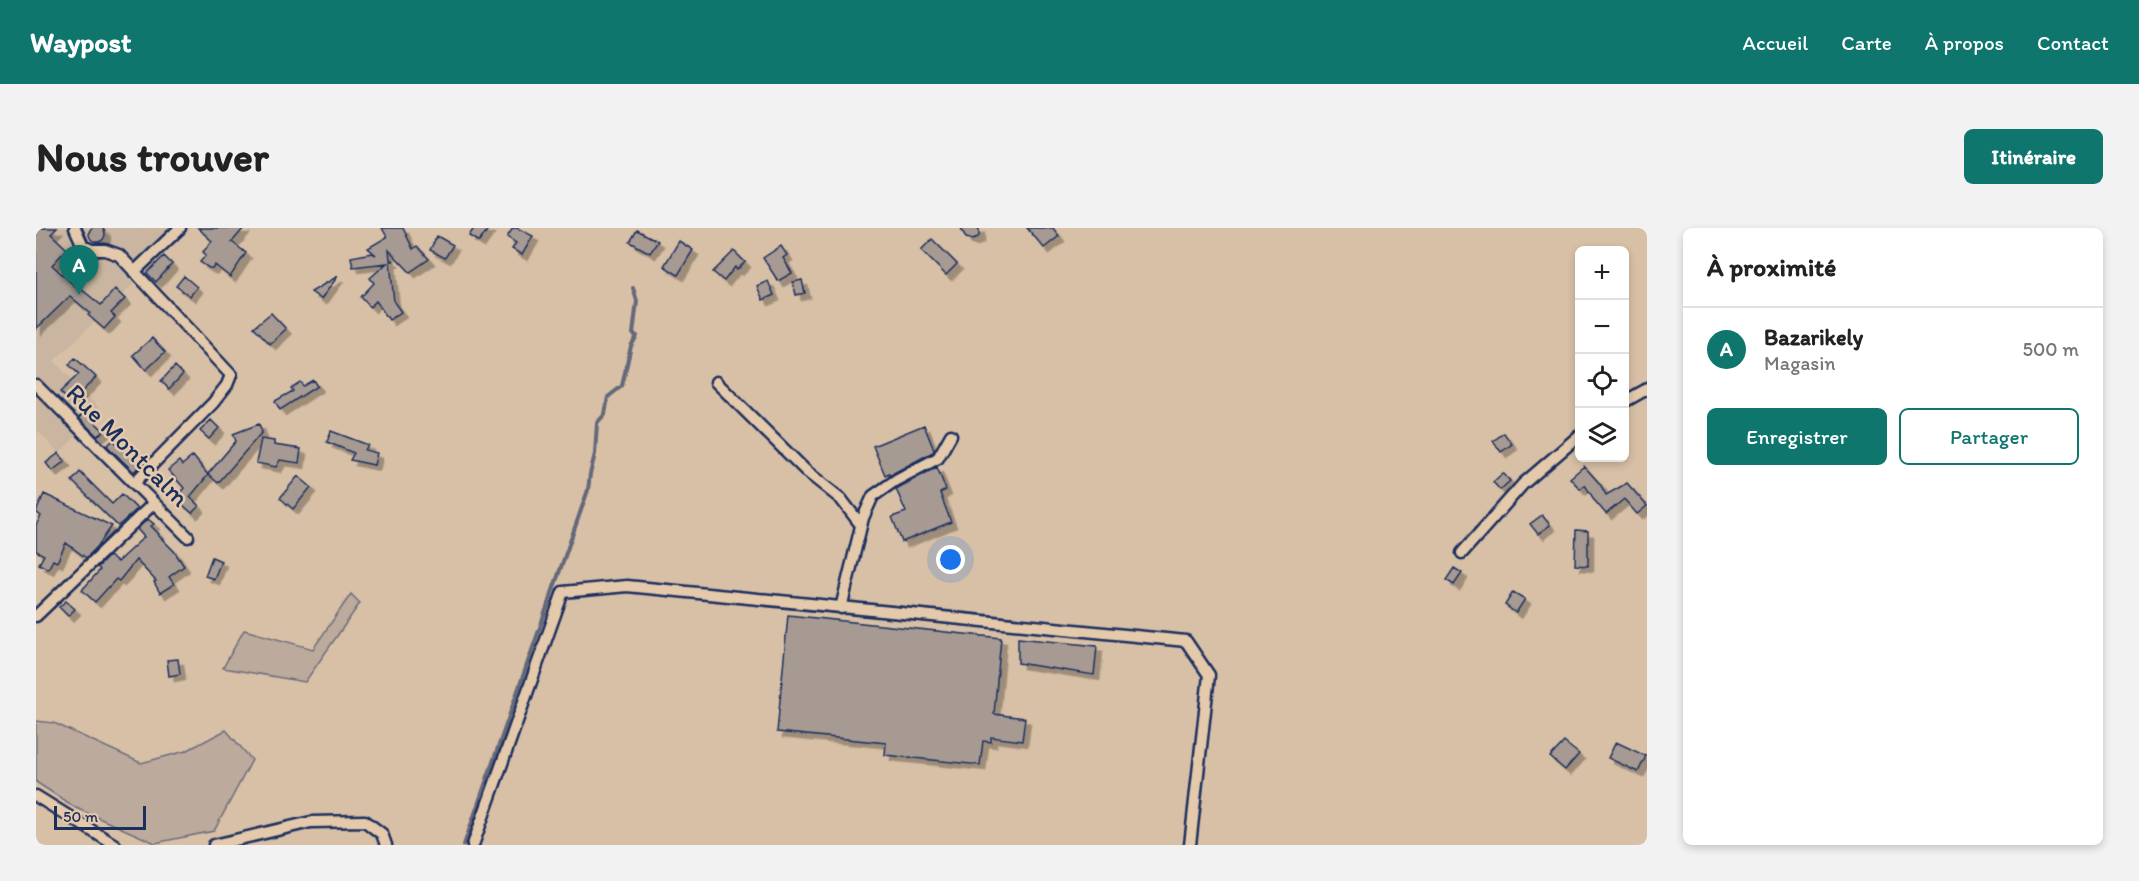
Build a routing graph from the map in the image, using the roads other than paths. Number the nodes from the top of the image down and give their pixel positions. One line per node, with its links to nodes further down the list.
1 (75, 228): 3 (street)
2 (180, 228): 3 (street)
3 (134, 272): 10 (street)
4 (716, 382): 12 (street)
5 (36, 385): 10 (street, Rue Montcalm)
6 (1647, 388): 7 (street)
7 (1629, 399)
8 (951, 435): 12 (street)
9 (1575, 439): 14 (street)
10 (134, 483): 11 (street, Rue Montcalm)
11 (154, 503): 13 (street, Rue Montcalm); 16 (street)
12 (861, 525): 15 (street)
13 (188, 537)
14 (1461, 553)
15 (841, 608): 21 (street); 22 (street)
16 (36, 616)
17 (36, 796): 18 (street)
18 (115, 845)
19 (214, 845): 20 (street)
20 (386, 845)
21 (473, 845)
22 (1190, 845)

